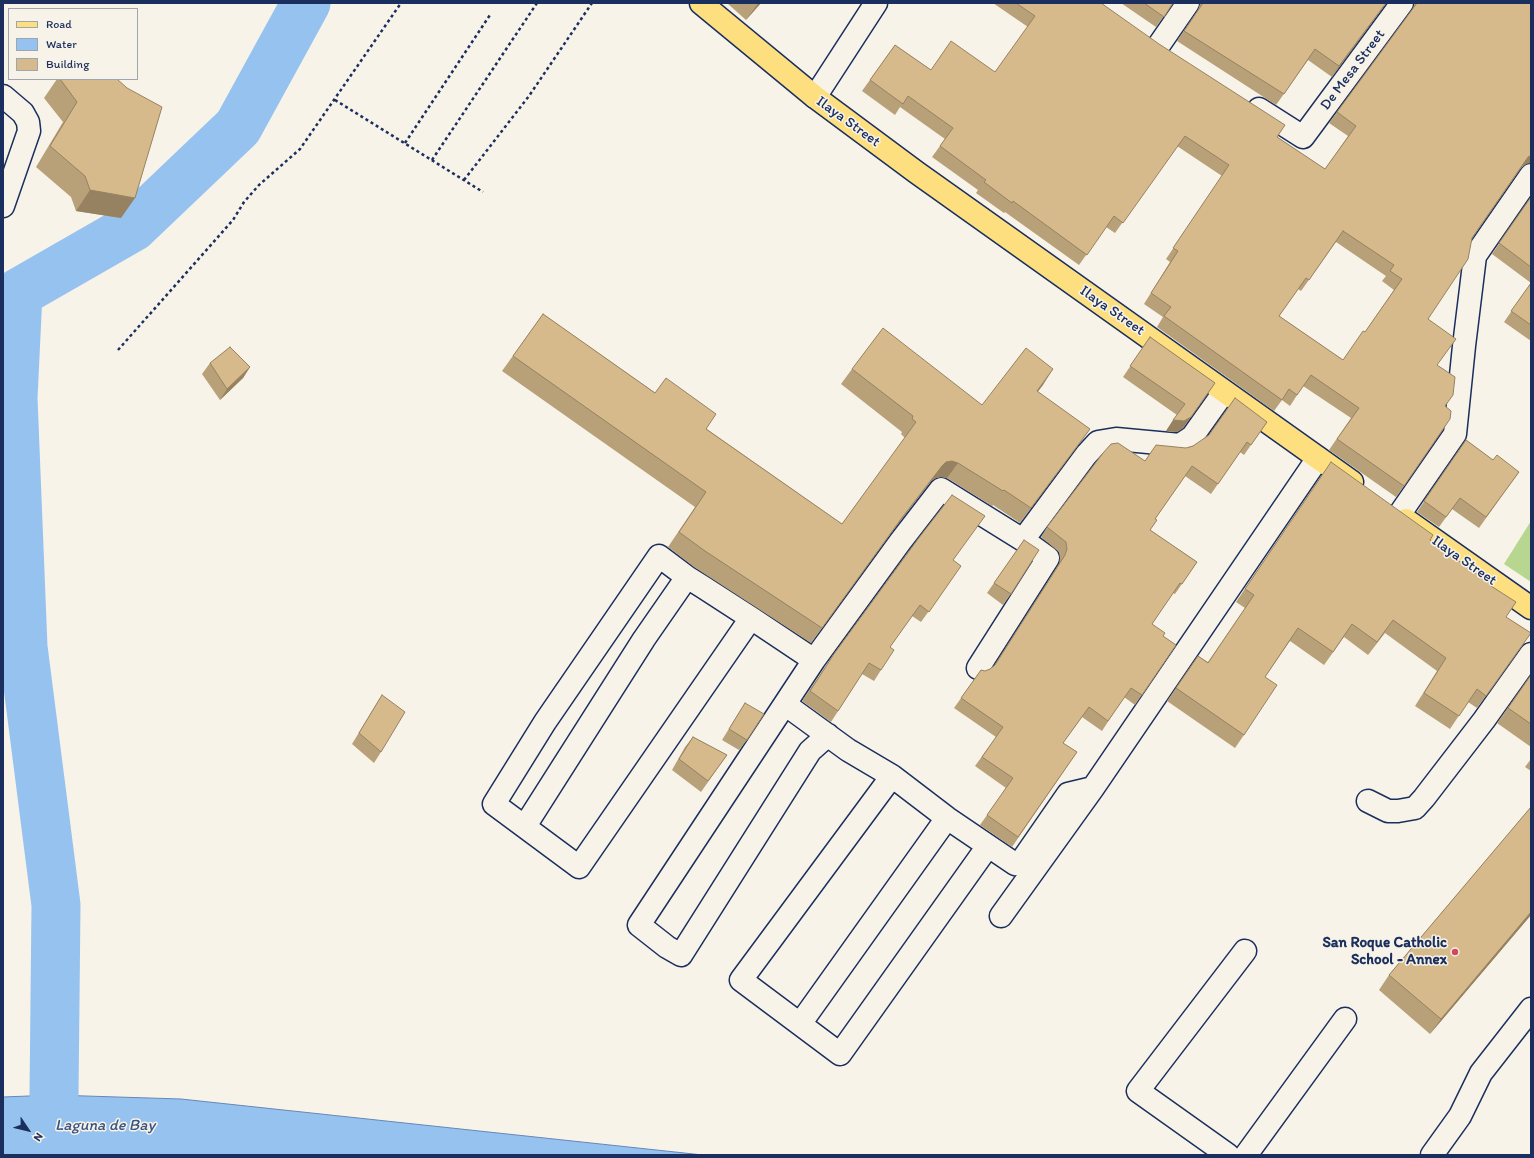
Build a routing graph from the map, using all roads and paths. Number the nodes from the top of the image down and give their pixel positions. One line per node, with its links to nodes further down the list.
1 (401, 3): 13 (path)
2 (537, 3): 15 (path)
3 (592, 3): 17 (path)
4 (701, 3): 11 (main road, Ilaya Street)
5 (876, 3): 11 (street)
6 (1188, 3): 9 (street)
7 (1402, 3): 12 (street, De Mesa Street)
8 (490, 15): 14 (path)
9 (1179, 57)
10 (3, 96): 19 (street)
11 (815, 97): 21 (main road, Ilaya Street)
12 (1244, 99)
13 (336, 100): 14 (path); 20 (path)
14 (405, 143): 15 (path)
15 (432, 160): 17 (path)
16 (1531, 175): 23 (street)
17 (464, 180): 18 (path)
18 (483, 192)
19 (3, 206)
20 (118, 350)
21 (1224, 392): 22 (main road, Ilaya Street); 24 (street)
22 (1318, 458): 23 (main road, Ilaya Street); 34 (street)
23 (1398, 515): 26 (main road, Ilaya Street)
24 (1023, 540): 29 (street); 30 (street)
25 (687, 577): 27 (street); 37 (street); 37 (street)
26 (1531, 608)
27 (751, 618): 29 (street); 37 (street)
28 (1531, 654): 35 (street)
29 (814, 660): 31 (street)
30 (978, 668)
31 (786, 705): 32 (street); 32 (street)
32 (828, 735): 33 (street)
33 (892, 776): 36 (street); 43 (street)
34 (1093, 788): 38 (street); 39 (street)
35 (1368, 801)
36 (947, 818): 38 (street); 43 (street)
37 (524, 826)
38 (988, 846): 43 (street)
39 (1000, 916)
40 (1245, 952): 44 (street)
41 (1531, 1009): 46 (street)
42 (1345, 1019): 45 (street)
43 (800, 1024)
44 (1228, 1155)
45 (1246, 1155)
46 (1432, 1155)

